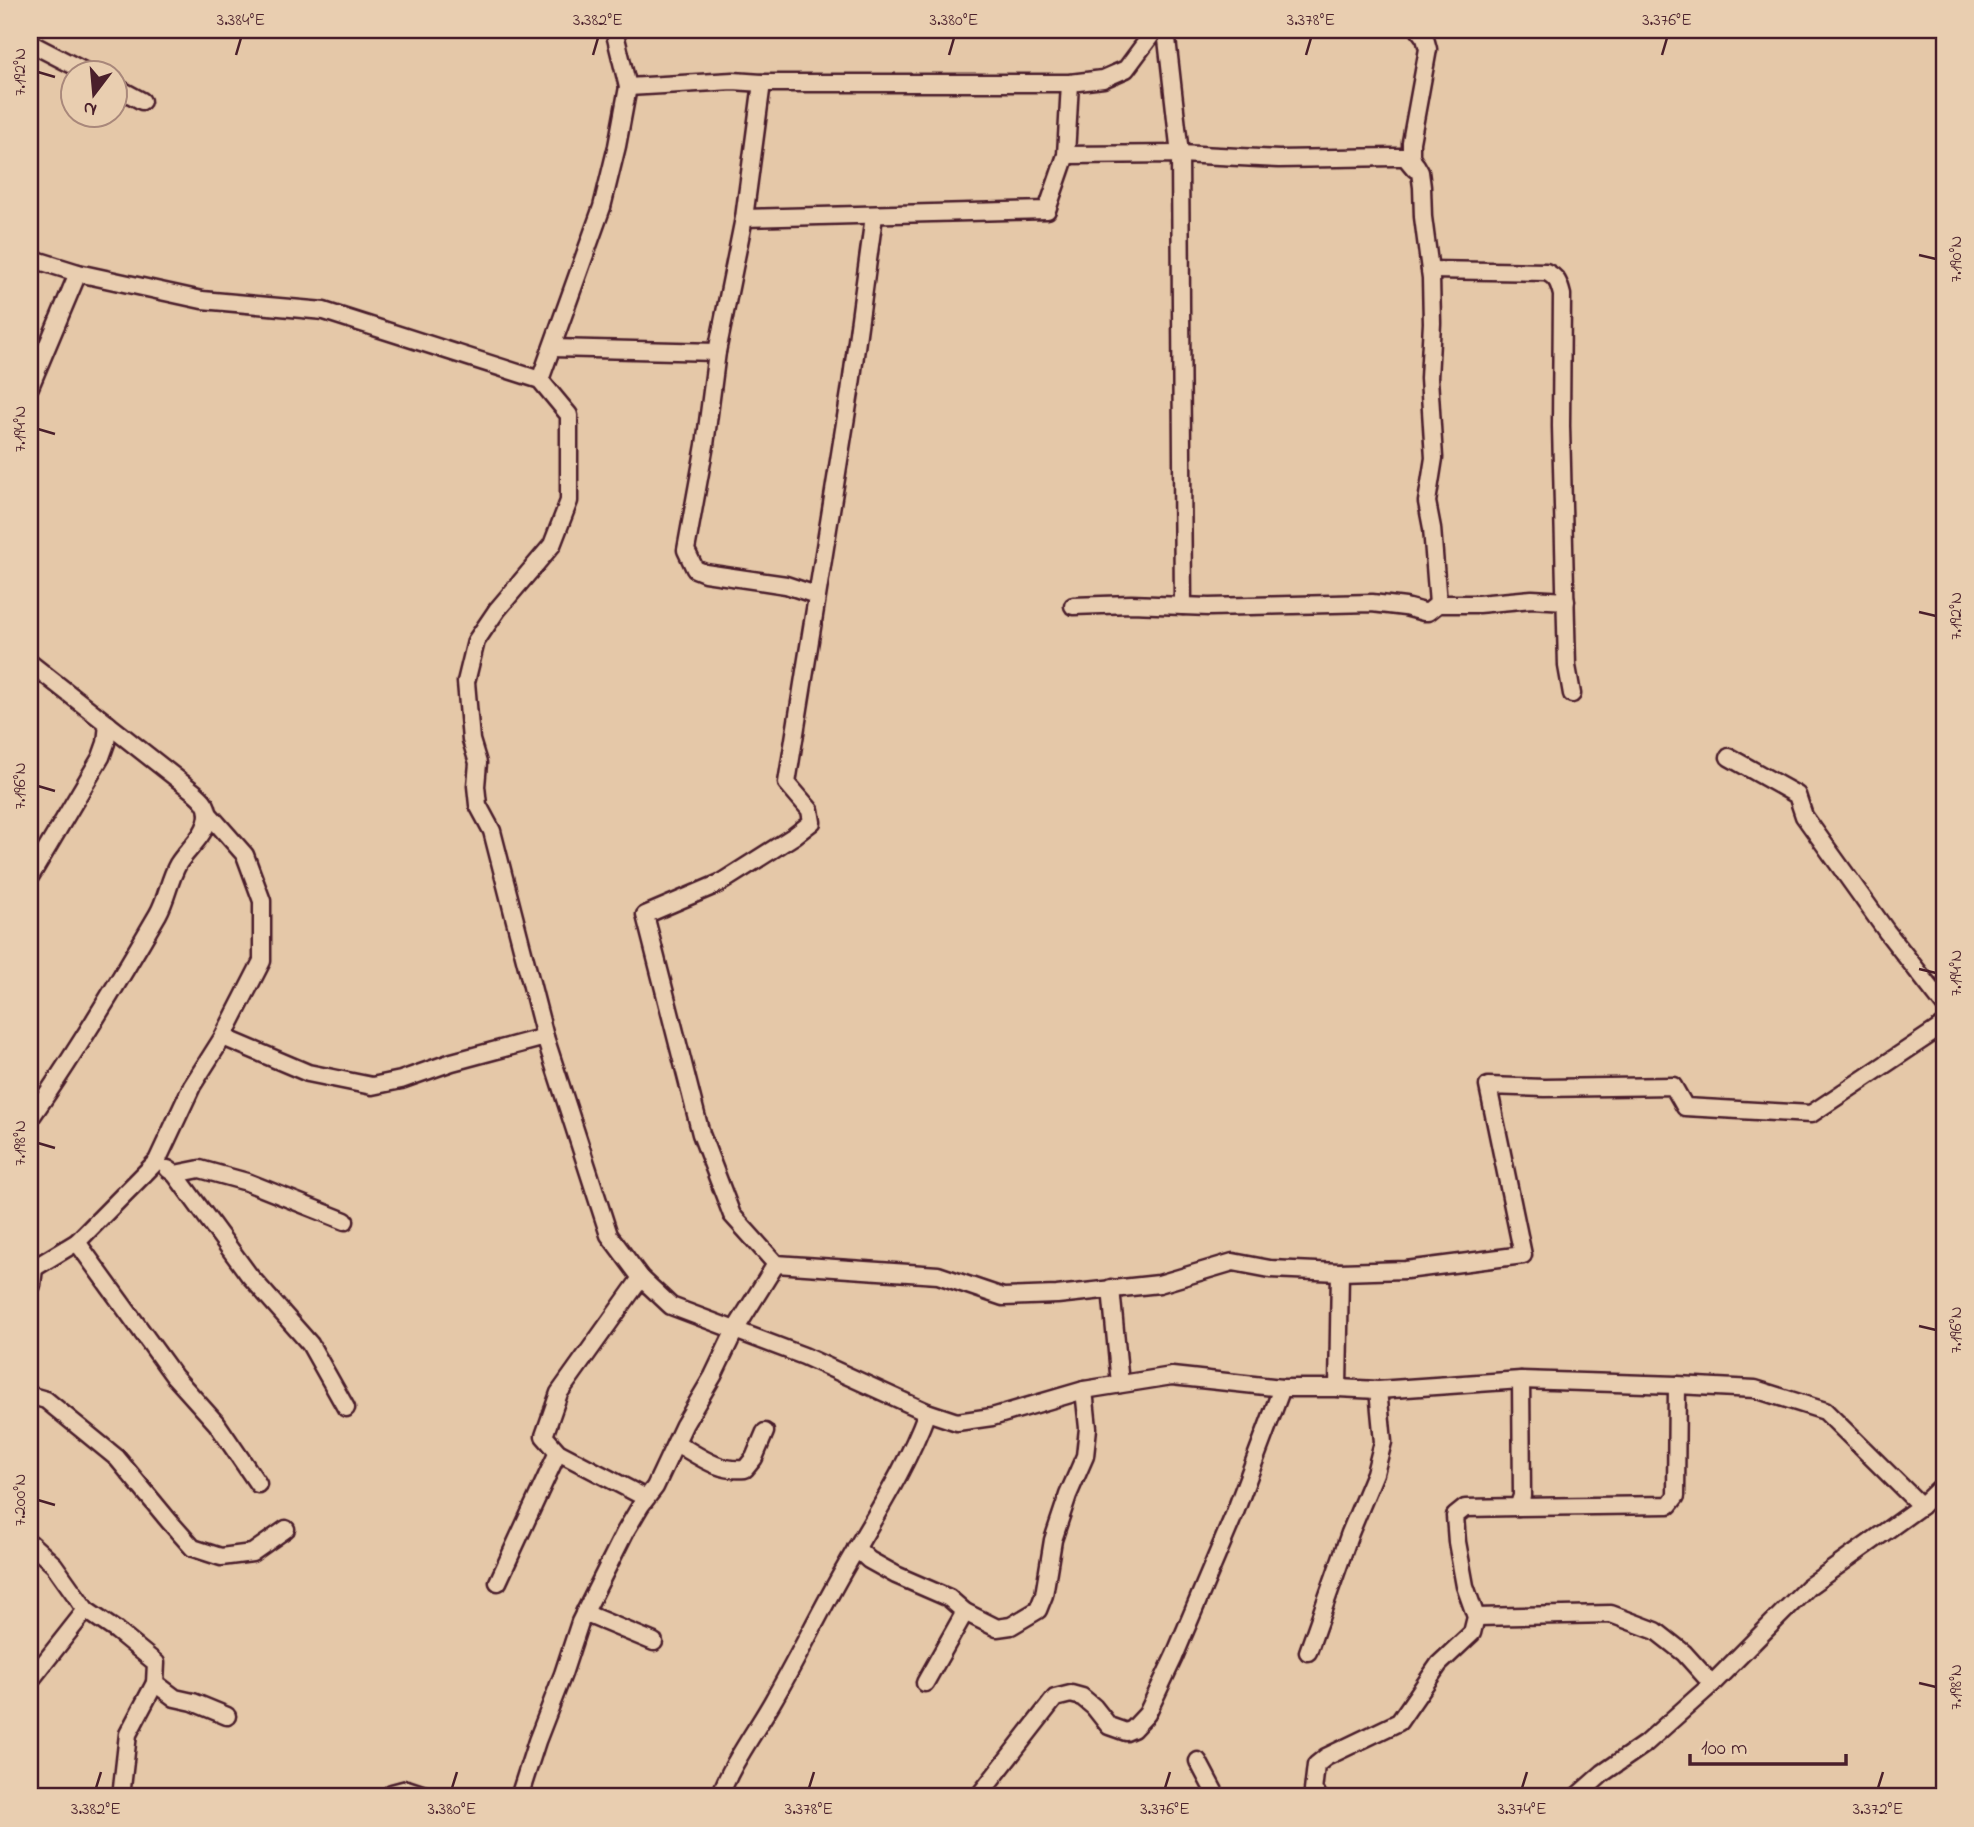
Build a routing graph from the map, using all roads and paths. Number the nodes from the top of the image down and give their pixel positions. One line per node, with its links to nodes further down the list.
1 (614, 30): 9 (street)
2 (1154, 30): 8 (street)
3 (1166, 30): 12 (street)
4 (1419, 30): 14 (street)
5 (30, 43): 6 (street)
6 (62, 60)
7 (762, 83): 8 (street); 9 (street); 16 (street)
8 (1070, 83): 13 (street)
9 (628, 87): 20 (street)
10 (130, 95): 11 (street)
11 (142, 101)
12 (1180, 154): 13 (street); 14 (street); 28 (street)
13 (1066, 155): 15 (street)
14 (1415, 169): 18 (street)
15 (873, 216): 16 (street); 24 (street)
16 (744, 218): 21 (street)
17 (30, 258): 19 (street)
18 (1430, 270): 25 (street); 26 (street)
19 (78, 273): 22 (street); 23 (street)
20 (552, 348): 21 (street); 22 (street)
21 (717, 352): 24 (street)
22 (540, 380): 38 (street)
23 (30, 387)
24 (816, 594): 44 (street)
25 (1566, 601): 26 (street); 30 (street)
26 (1438, 604): 28 (street)
27 (1073, 606): 28 (street)
28 (1183, 606)
29 (30, 663): 31 (street)
30 (1572, 694)
31 (108, 724): 33 (street); 34 (street)
32 (1729, 757): 35 (street)
33 (208, 813): 37 (street); 39 (street)
34 (30, 877)
35 (1944, 1006)
36 (1944, 1025): 46 (street)
37 (223, 1037): 38 (street); 40 (street)
38 (545, 1037): 47 (street)
39 (30, 1119)
40 (157, 1161): 41 (street); 43 (street)
41 (176, 1174): 42 (street); 59 (street)
42 (345, 1220)
43 (77, 1242): 45 (street); 64 (street)
44 (776, 1264): 49 (street); 50 (street)
45 (32, 1267): 48 (street)
46 (1340, 1272): 49 (street); 55 (street)
47 (641, 1278): 50 (street); 63 (street)
48 (30, 1287)
49 (1111, 1288): 52 (street)
50 (735, 1330): 60 (street); 62 (street)
51 (1521, 1380): 53 (street); 57 (street); 68 (street)
52 (1120, 1384): 54 (street); 56 (street)
53 (1677, 1385): 67 (street); 68 (street)
54 (1282, 1388): 55 (street); 90 (street)
55 (1338, 1388): 57 (street)
56 (1084, 1390): 60 (street); 74 (street)
57 (1378, 1390): 78 (street)
58 (30, 1398): 69 (street)
59 (346, 1408)
60 (927, 1412): 71 (street)
61 (765, 1432): 62 (street)
62 (676, 1443): 66 (street)
63 (558, 1452): 66 (street); 72 (street)
64 (258, 1484)
65 (1944, 1484): 67 (street)
66 (646, 1498): 75 (street)
67 (1921, 1506): 82 (street)
68 (1518, 1507): 76 (street)
69 (286, 1529)
70 (30, 1543): 73 (street)
71 (856, 1548): 74 (street); 89 (street)
72 (499, 1582)
73 (86, 1610): 79 (street); 80 (street)
74 (964, 1612): 81 (street)
75 (584, 1613): 77 (street); 88 (street)
76 (1476, 1617): 82 (street); 92 (street)
77 (654, 1642)
78 (1308, 1652)
79 (30, 1681)
80 (155, 1683): 83 (street); 85 (street)
81 (925, 1683)
82 (1712, 1684): 93 (street)
83 (227, 1716)
84 (1198, 1760): 91 (street)
85 (121, 1797)
86 (391, 1797): 87 (street)
87 (431, 1797)
88 (519, 1797)
89 (720, 1797)
90 (978, 1797)
91 (1217, 1797)
92 (1319, 1797)
93 (1576, 1797)

